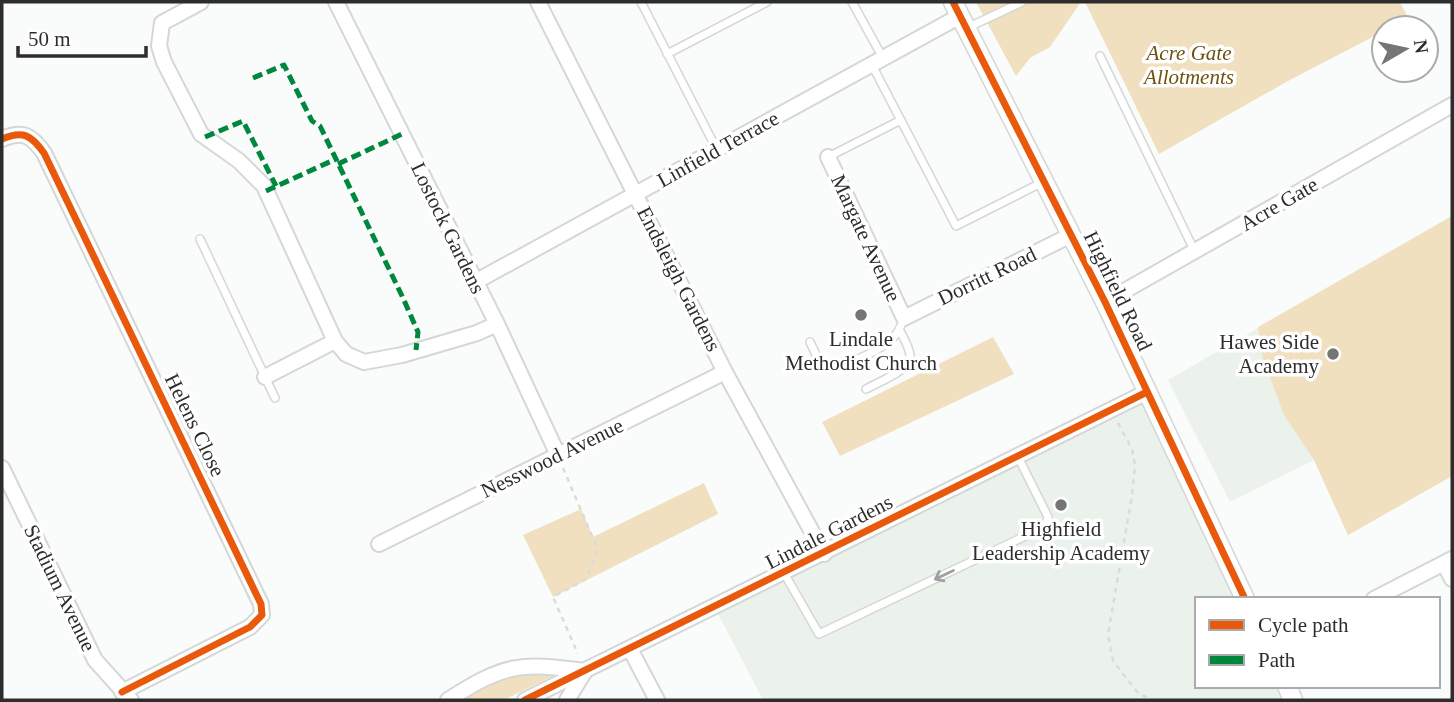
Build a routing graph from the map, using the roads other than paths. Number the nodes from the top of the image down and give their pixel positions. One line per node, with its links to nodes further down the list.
1 (201, 2): 26 (street)
2 (336, 2): 22 (street, Lostock Gardens)
3 (538, 2): 18 (street, Endsleigh Gardens)
4 (641, 2): 9 (lane)
5 (767, 2): 9 (lane)
6 (852, 2): 11 (lane)
7 (1022, 2): 8 (lane)
8 (960, 16): 11 (street, Linfield Terrace); 17 (street, Highfield Road)
9 (667, 54): 15 (lane)
10 (1100, 56): 21 (lane)
11 (878, 62): 13 (lane); 15 (street, Linfield Terrace)
12 (1452, 105): 21 (street, Acre Gate)
13 (901, 120): 16 (lane); 17 (lane)
14 (2, 139): 45 (street, Helens Close)
15 (717, 150): 18 (street, Linfield Terrace)
16 (828, 158): 24 (street, Margate Avenue)
17 (1044, 181): 19 (street, Highfield Road)
18 (636, 194): 22 (street, Linfield Terrace); 28 (street, Endsleigh Gardens)
19 (1071, 235): 23 (street, Highfield Road); 24 (street, Dorritt Road)
20 (200, 239): 29 (lane)
21 (1195, 252): 23 (street, Acre Gate)
22 (475, 282): 25 (street, Lostock Gardens)
23 (1105, 302): 31 (street, Highfield Road)
24 (901, 323): 27 (lane); 30 (lane)
25 (497, 324): 26 (street); 33 (street, Lostock Gardens)
26 (335, 341): 29 (street)
27 (810, 342)
28 (725, 372): 33 (street, Nesswood Avenue); 37 (street, Endsleigh Gardens)
29 (265, 377): 32 (lane)
30 (866, 389)
31 (1147, 392): 34 (street, Lindale Gardens); 41 (street, Highfield Road)
32 (275, 398)
33 (558, 455): 36 (street, Nesswood Avenue)
34 (1018, 456): 37 (street, Lindale Gardens); 39 (lane, one-way to 39)
35 (2, 468): 45 (street, Stadium Avenue)
36 (379, 544)
37 (824, 554): 39 (street, Lindale Gardens)
38 (1448, 561): 40 (street); 42 (street)
39 (784, 573): 43 (street, Lindale Gardens)
40 (1452, 579)
41 (1244, 597)
42 (1378, 597)
43 (630, 649): 44 (street, Lindale Gardens); 49 (street)
44 (585, 671): 46 (street); 47 (street, Lindale Gardens); 48 (street)
45 (126, 696)
46 (448, 700)
47 (525, 700)
48 (567, 700)
49 (657, 700)

